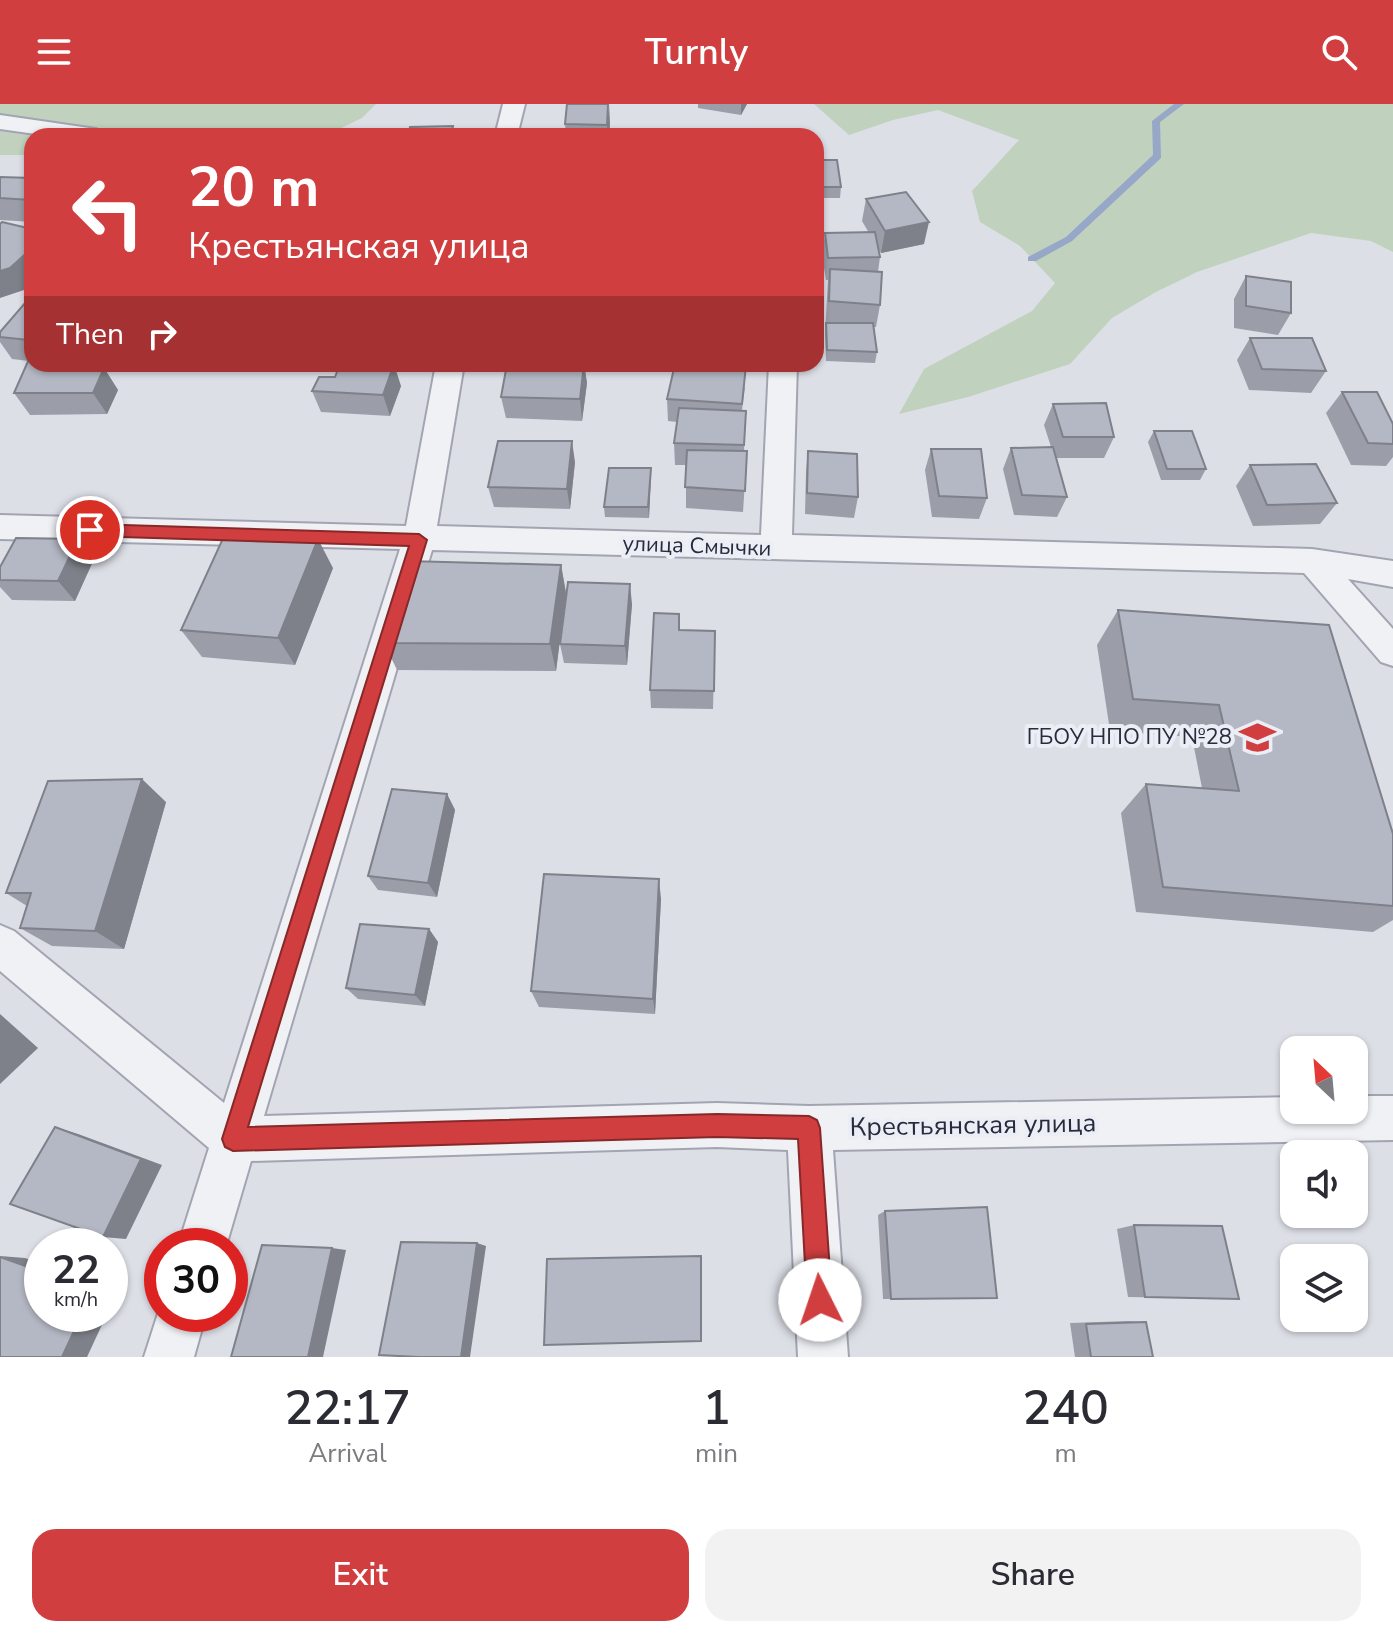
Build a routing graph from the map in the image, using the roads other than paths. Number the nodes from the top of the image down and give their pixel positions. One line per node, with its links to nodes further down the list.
1 (514, 104): 4 (street)
2 (0, 122): 3 (street)
3 (41, 128)
4 (508, 128)
5 (449, 372): 8 (street)
6 (783, 372): 9 (street)
7 (0, 527): 8 (street, улица Смычки)
8 (419, 540): 9 (street, улица Смычки); 16 (street)
9 (776, 548): 10 (street, улица Смычки)
10 (1312, 561): 11 (street, улица Смычки); 12 (street)
11 (1393, 574)
12 (1393, 652)
13 (0, 945): 16 (street)
14 (1393, 1118): 15 (street, Крестьянская улица)
15 (809, 1128): 16 (street, Крестьянская улица); 20 (street)
16 (233, 1139): 17 (street)
17 (207, 1228)
18 (176, 1332): 19 (street)
19 (169, 1357)
20 (823, 1357)

